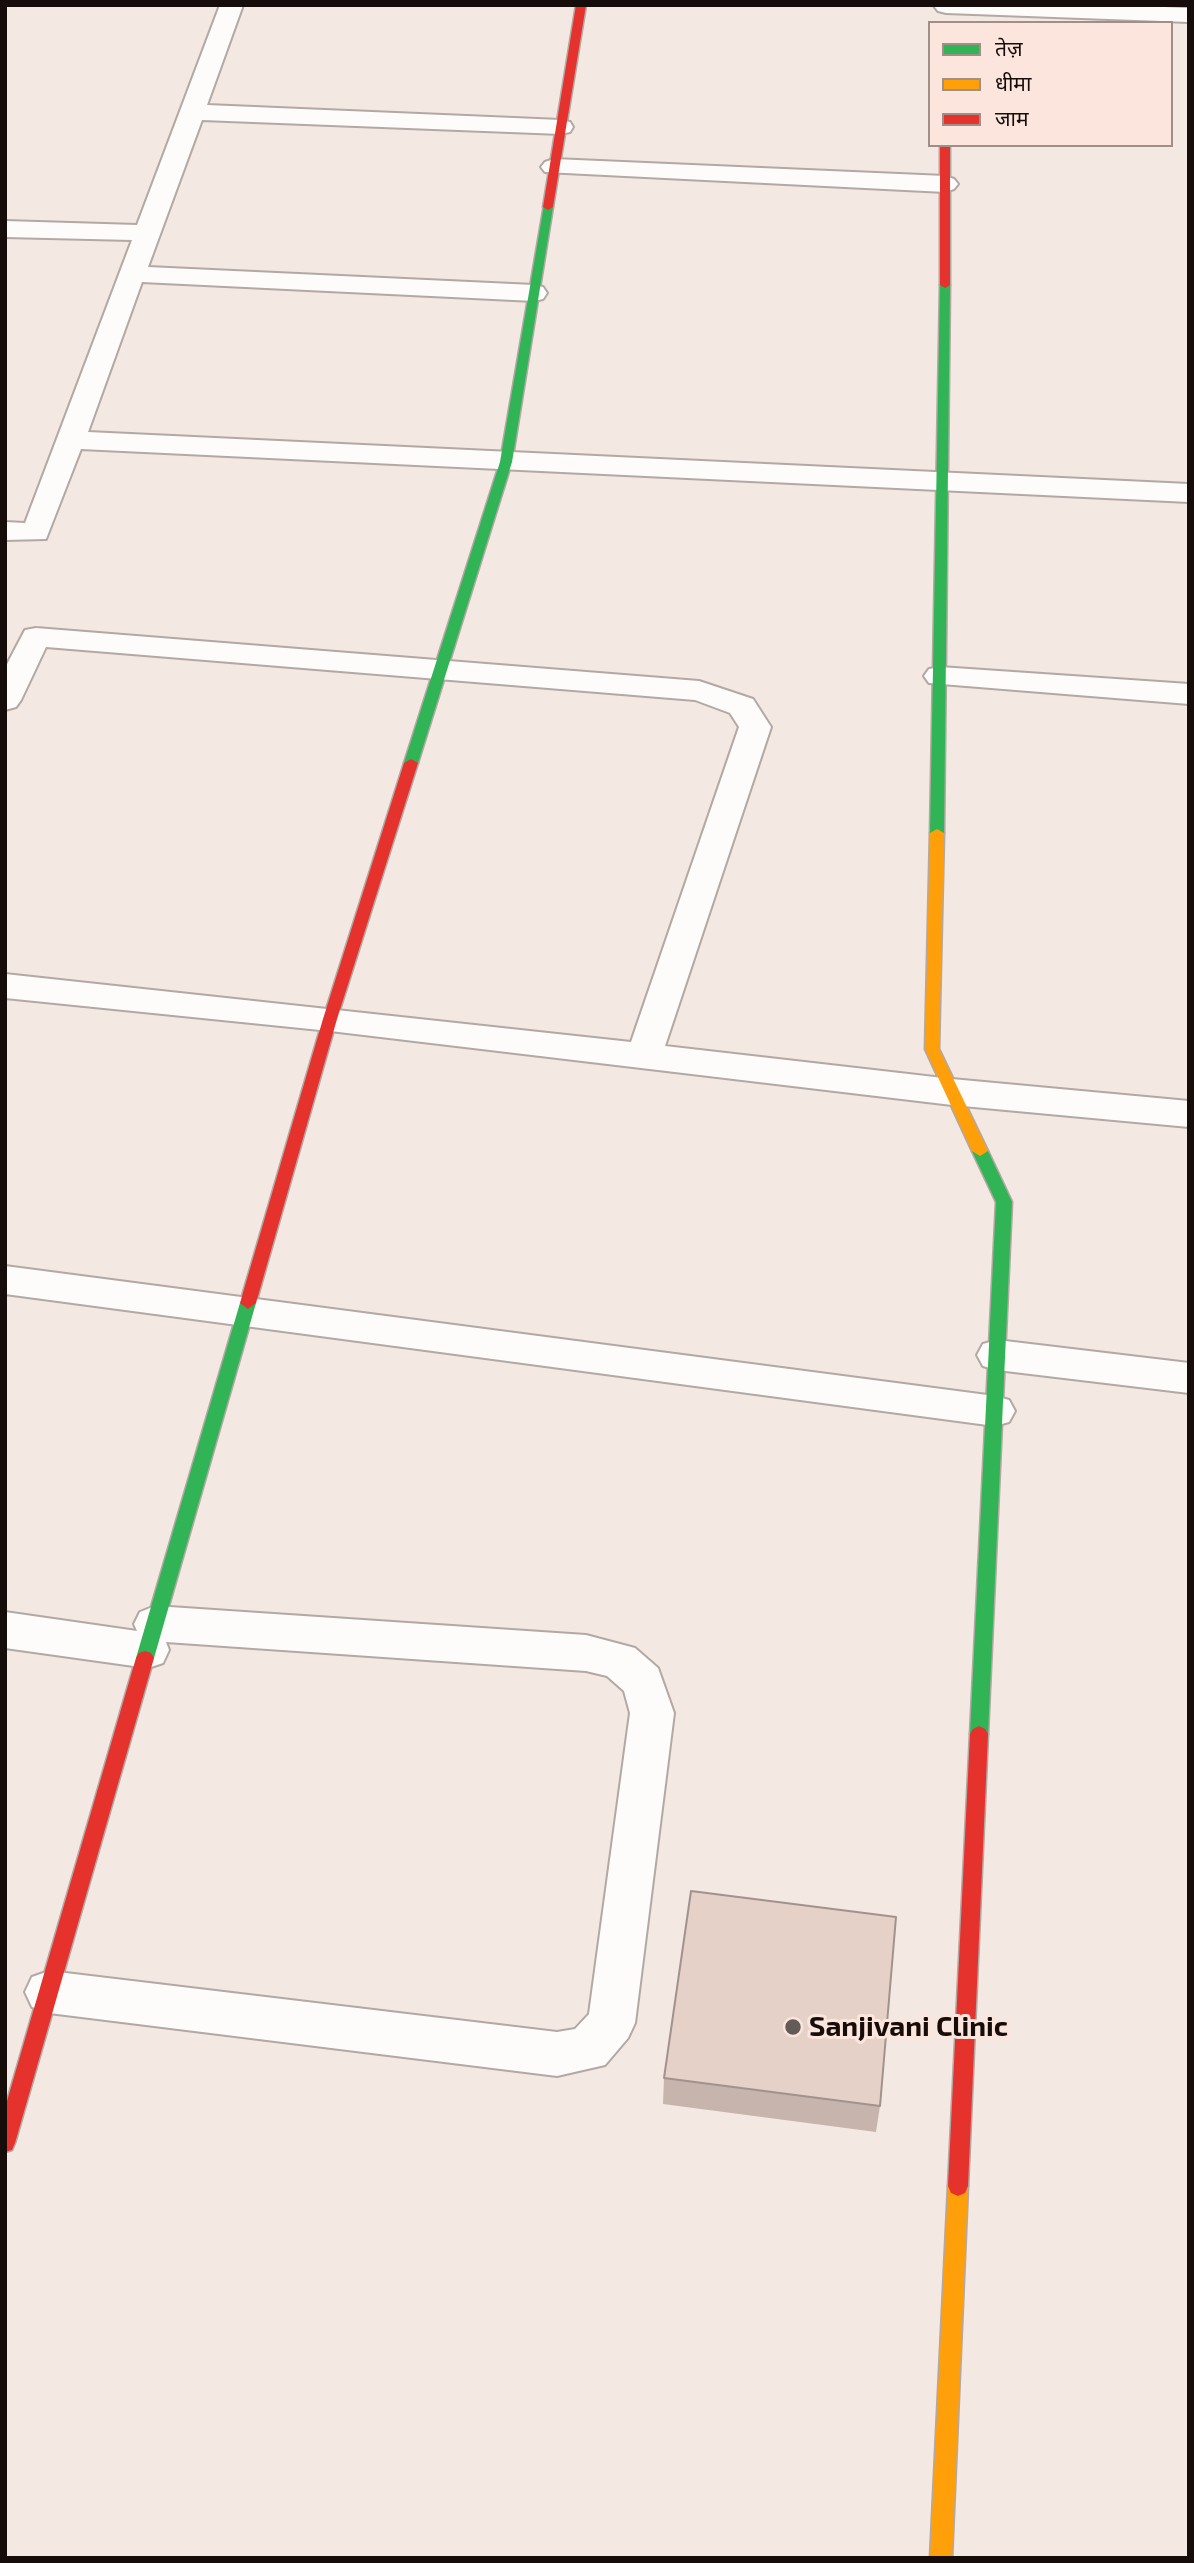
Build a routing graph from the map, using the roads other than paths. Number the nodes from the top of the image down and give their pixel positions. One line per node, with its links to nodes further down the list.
1 (232, 5): 5 (street)
2 (581, 5): 6 (street)
3 (946, 5): 4 (street)
4 (1189, 15)
5 (192, 112): 6 (street); 11 (street)
6 (561, 127): 8 (street)
7 (945, 147): 9 (street)
8 (555, 167): 9 (street); 13 (street)
9 (945, 184): 16 (street)
10 (5, 229): 11 (street)
11 (147, 233): 12 (street)
12 (132, 274): 13 (street); 14 (street)
13 (534, 293): 15 (street)
14 (70, 440): 15 (street); 18 (street)
15 (506, 461): 16 (street); 20 (street)
16 (944, 483): 17 (street); 21 (street)
17 (1189, 493)
18 (5, 531)
19 (21, 636): 20 (street); 23 (street)
20 (440, 671): 25 (street); 26 (street)
21 (940, 676): 22 (street); 27 (street)
22 (1189, 694)
23 (5, 700)
24 (5, 986): 25 (street)
25 (330, 1019): 26 (street); 30 (street)
26 (644, 1056): 27 (street)
27 (952, 1092): 28 (street); 31 (street)
28 (1189, 1114)
29 (5, 1280): 30 (street)
30 (246, 1310): 33 (street); 35 (street)
31 (997, 1355): 32 (street); 33 (street)
32 (1189, 1378)
33 (995, 1411): 38 (street)
34 (5, 1630): 35 (street)
35 (152, 1637): 36 (street); 36 (street)
36 (48, 1992): 37 (street)
37 (9, 2119)
38 (942, 2558)

